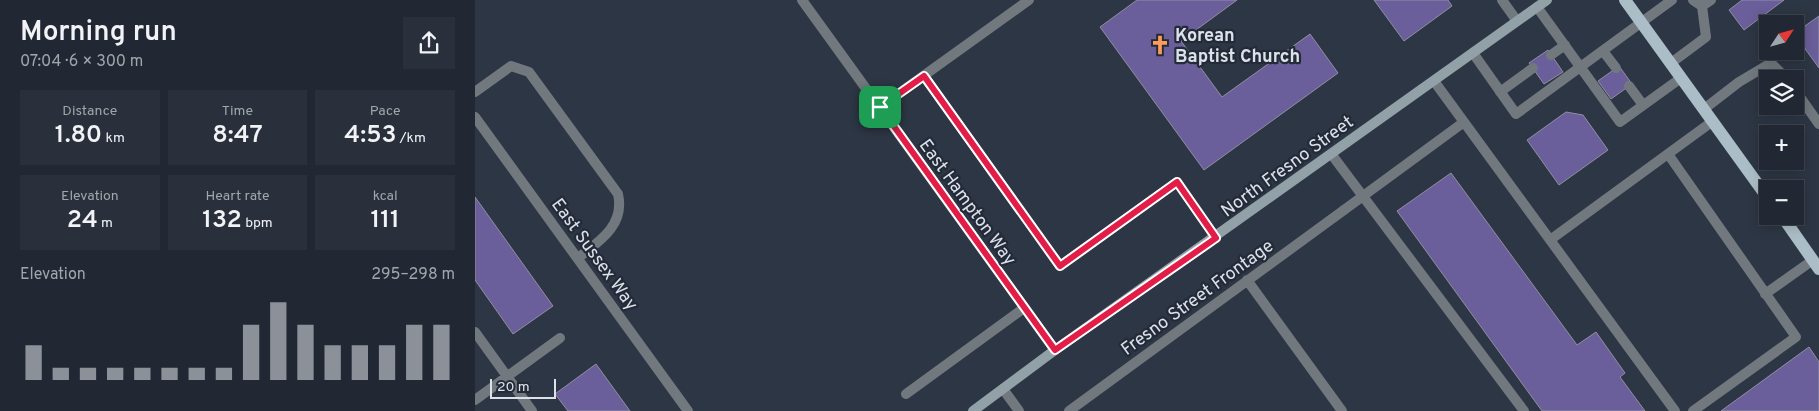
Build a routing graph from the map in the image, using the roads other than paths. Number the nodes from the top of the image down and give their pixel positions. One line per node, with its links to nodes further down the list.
1 (802, 0): 32 (street, East Hampton Way)
2 (1029, 0): 24 (street)
3 (1502, 0): 11 (street)
4 (1547, 0): 10 (main road, North Fresno Street)
5 (1625, 0): 12 (main road)
6 (1672, 0): 12 (street)
7 (1693, 0): 9 (street)
8 (1711, 0): 9 (street)
9 (1702, 6): 17 (street)
10 (1537, 7): 11 (main road, North Fresno Street); 13 (street)
11 (1517, 21): 15 (main road, North Fresno Street)
12 (1641, 23): 14 (street); 17 (main road)
13 (1565, 45): 16 (street); 19 (street)
14 (1603, 51): 19 (street); 20 (street)
15 (1473, 53): 26 (main road, North Fresno Street); 29 (street)
16 (1551, 55)
17 (1671, 63): 25 (main road)
18 (1533, 68): 29 (street)
19 (1581, 68): 29 (street); 31 (street)
20 (1616, 68)
21 (1759, 70): 23 (street)
22 (1759, 70): 33 (street)
23 (1778, 70)
24 (924, 76): 32 (street); 43 (street)
25 (1681, 78): 31 (street); 33 (main road)
26 (1434, 81): 36 (street); 38 (main road, North Fresno Street)
27 (1629, 86): 31 (street)
28 (475, 92): 45 (street)
29 (1500, 92)
30 (1804, 103): 37 (street)
31 (1643, 105)
32 (880, 107): 49 (street, East Hampton Way)
33 (1703, 108): 35 (main road)
34 (475, 117): 45 (street, East Sussex Way)
35 (1713, 121): 39 (street); 40 (main road)
36 (1464, 122): 41 (street, Fresno Street Frontage); 44 (street)
37 (1819, 124)
38 (1332, 154): 41 (street); 43 (main road, North Fresno Street)
39 (1668, 154): 44 (street); 48 (street)
40 (1759, 186)
41 (1363, 197): 47 (street, Fresno Street Frontage); 63 (street)
42 (1788, 225): 46 (main road)
43 (1216, 238): 52 (main road, North Fresno Street)
44 (1550, 240): 64 (street)
45 (578, 258): 58 (street, East Sussex Way)
46 (1816, 264): 48 (street)
47 (1247, 280): 61 (street, Fresno Street Frontage); 62 (street)
48 (1765, 294): 65 (street)
49 (1024, 308): 52 (street, East Hampton Way); 55 (street)
50 (475, 332): 53 (street)
51 (560, 338): 53 (street)
52 (1055, 350): 54 (main road, North Fresno Street)
53 (507, 376): 56 (street); 57 (street)
54 (1003, 389): 59 (main road, North Fresno Street); 60 (street)
55 (906, 394)
56 (475, 400)
57 (532, 411)
58 (688, 411)
59 (973, 411)
60 (1019, 411)
61 (1069, 411)
62 (1342, 411)
63 (1524, 411)
64 (1675, 411)
65 (1693, 411)

